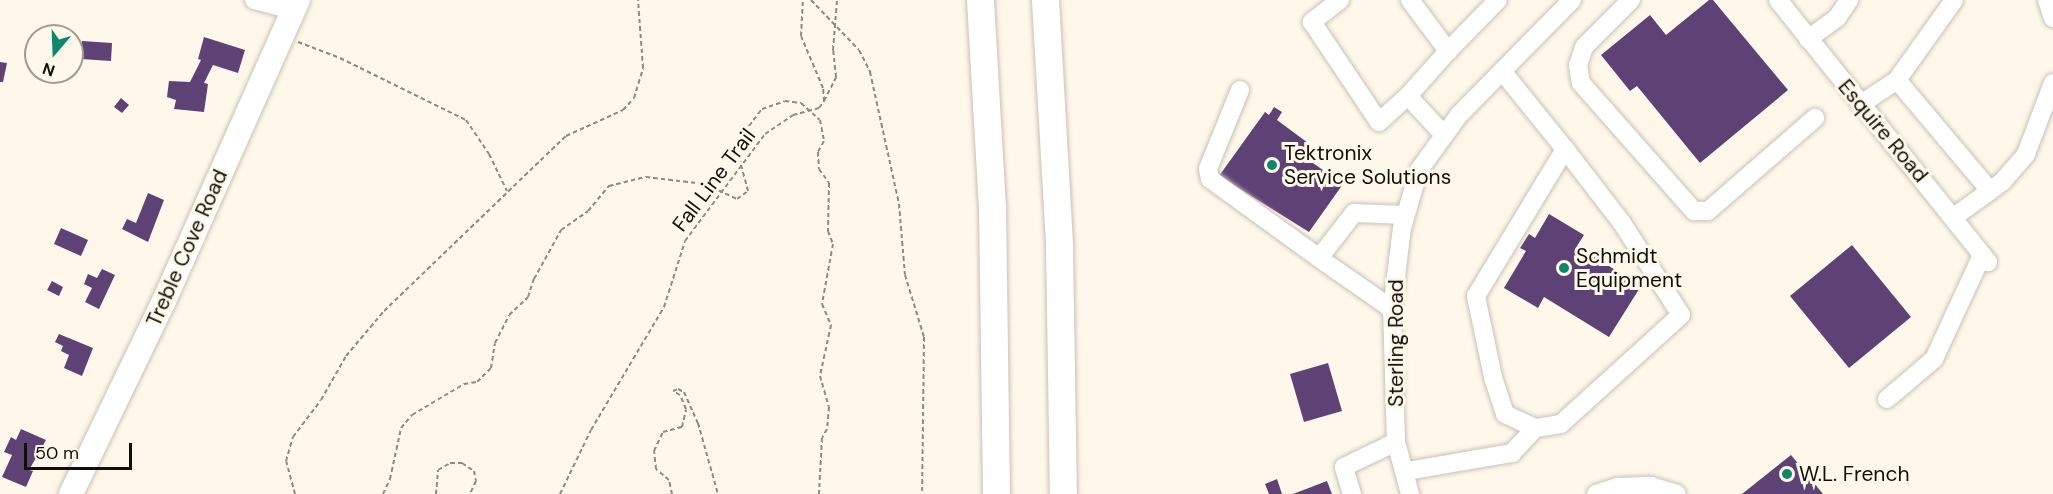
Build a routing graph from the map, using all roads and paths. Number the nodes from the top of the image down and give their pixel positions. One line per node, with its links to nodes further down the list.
1 (254, 0): 17 (street)
2 (638, 0): 37 (path)
3 (803, 0): 28 (path)
4 (811, 0): 19 (path)
5 (837, 0): 19 (path)
6 (980, 0): 56 (highway)
7 (1045, 0): 57 (highway)
8 (1340, 0): 27 (street)
9 (1410, 0): 22 (street)
10 (1498, 0): 22 (street)
11 (1572, 0): 23 (street, Sterling Road)
12 (1630, 0): 31 (street)
13 (1778, 0): 21 (street, Esquire Road)
14 (1849, 0): 21 (street)
15 (1954, 0): 24 (street)
16 (2047, 0): 18 (street)
17 (295, 5): 20 (main road, Treble Cove Road)
18 (2053, 18)
19 (837, 25): 28 (path); 55 (path)
20 (282, 36): 37 (path); 46 (main road, Treble Cove Road)
21 (1809, 39): 29 (street, Esquire Road)
22 (1448, 51): 27 (street)
23 (1502, 71): 32 (street, Sterling Road); 33 (street)
24 (1897, 80): 29 (street); 35 (street)
25 (2053, 83): 35 (street)
26 (1240, 90): 40 (street)
27 (1408, 96): 32 (street)
28 (824, 100): 30 (path, Fall Line Trail)
29 (1861, 104): 39 (street, Esquire Road)
30 (813, 111): 34 (path, Fall Line Trail); 34 (path); 54 (path)
31 (1815, 118)
32 (1444, 135): 38 (street, Sterling Road)
33 (1565, 149): 43 (street); 43 (street)
34 (743, 167): 36 (path, Fall Line Trail); 36 (path)
35 (1990, 190): 39 (street)
36 (722, 192): 48 (path); 51 (path, Fall Line Trail)
37 (507, 193): 47 (path)
38 (1405, 215): 40 (street); 41 (street, Sterling Road)
39 (1953, 217): 42 (street, Esquire Road)
40 (1319, 258): 41 (street)
41 (1392, 309): 44 (street, Sterling Road)
42 (1887, 399)
43 (1534, 428): 45 (street)
44 (1396, 442): 45 (street, Sterling Road); 58 (street)
45 (1407, 471): 59 (street, Sterling Road)
46 (71, 494)
47 (295, 494)
48 (382, 494)
49 (435, 494): 50 (path)
50 (470, 494)
51 (560, 494)
52 (672, 494): 53 (path)
53 (718, 494)
54 (819, 494)
55 (922, 494)
56 (996, 494)
57 (1063, 494)
58 (1352, 494)
59 (1410, 494)
60 (1596, 494): 61 (street)
61 (1677, 494)

